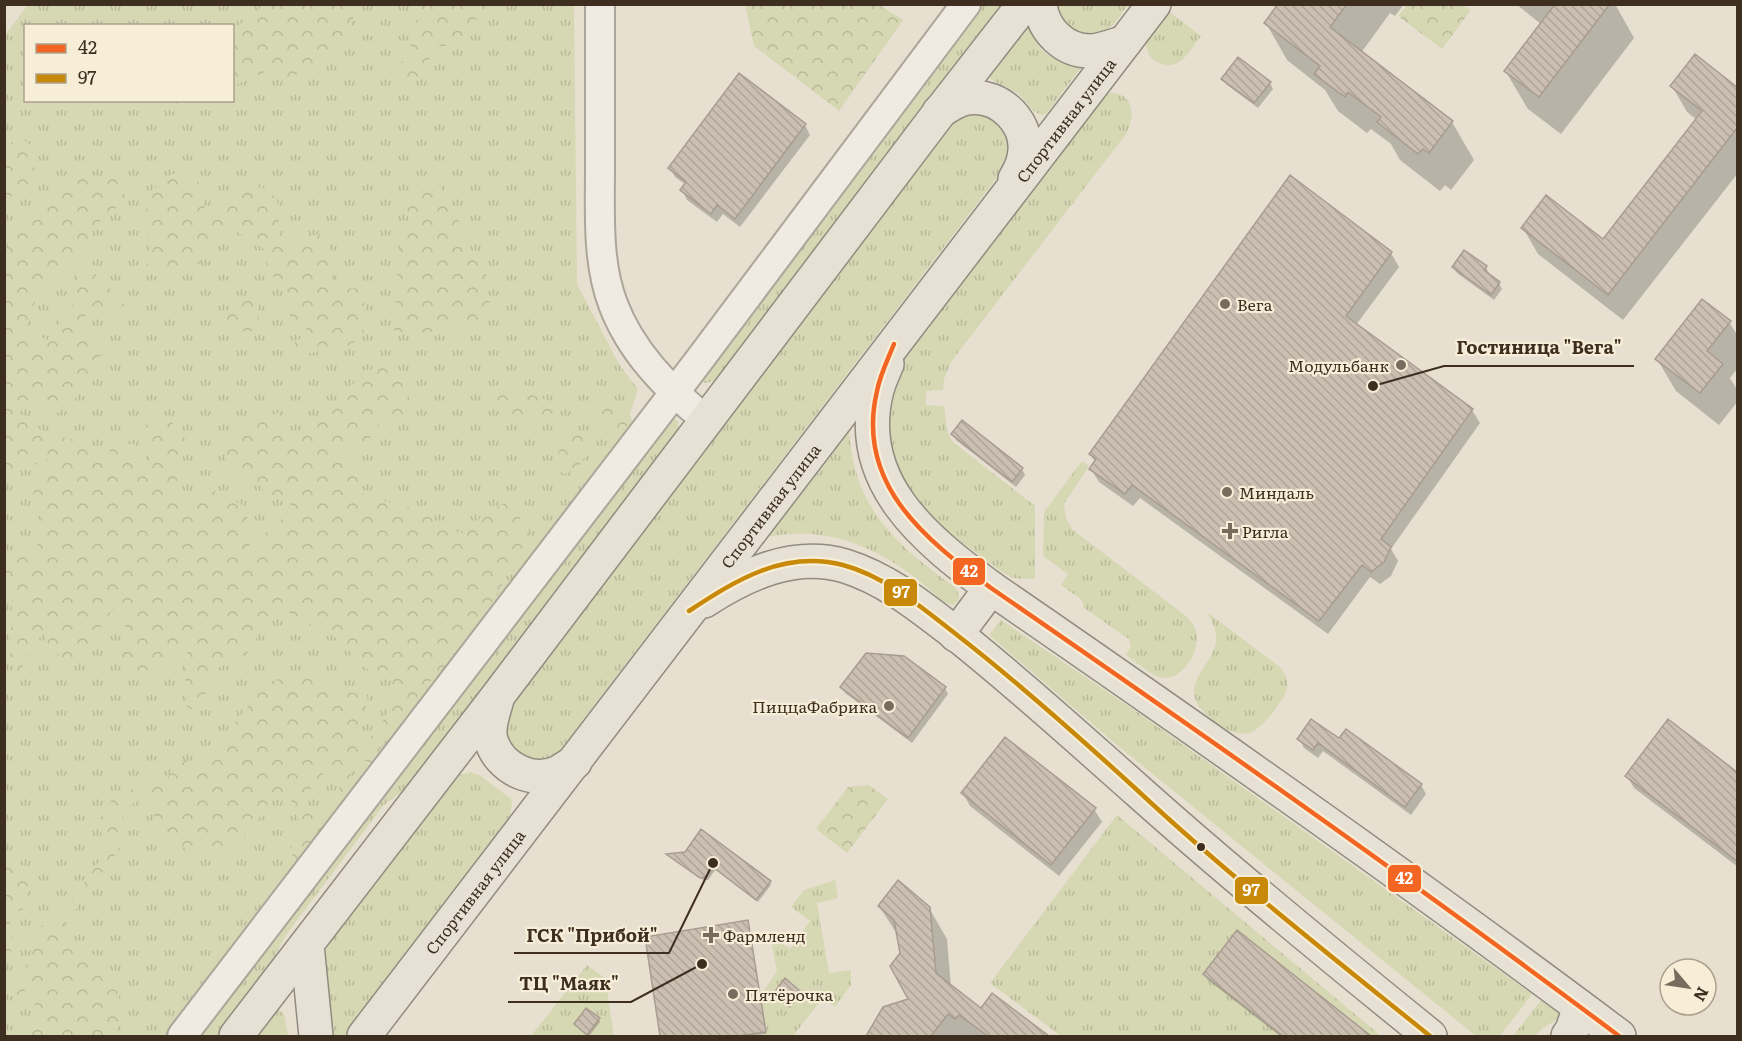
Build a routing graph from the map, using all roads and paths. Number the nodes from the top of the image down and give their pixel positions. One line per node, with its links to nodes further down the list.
1 (600, 4): 10 (street)
2 (966, 4): 10 (street)
3 (1024, 4): 7 (main road)
4 (1040, 4): 6 (main road)
5 (1154, 4): 6 (main road, Спортивная улица)
6 (1125, 42): 8 (main road, Спортивная улица)
7 (939, 113): 8 (main road); 11 (main road)
8 (1008, 194): 9 (main road, Спортивная улица)
9 (894, 344): 12 (main road); 13 (main road, Спортивная улица)
10 (673, 392): 11 (street); 19 (street)
11 (706, 420): 15 (main road)
12 (991, 588): 14 (main road); 18 (main road)
13 (688, 612): 14 (main road); 16 (main road, Спортивная улица)
14 (956, 635): 23 (main road)
15 (497, 697): 16 (main road); 17 (main road)
16 (575, 762): 22 (main road, Спортивная улица)
17 (307, 945): 20 (main road); 21 (main road)
18 (1580, 1007): 24 (main road); 25 (main road)
19 (182, 1036)
20 (236, 1036)
21 (316, 1036)
22 (364, 1036)
23 (1430, 1036)
24 (1568, 1036)
25 (1619, 1036)

